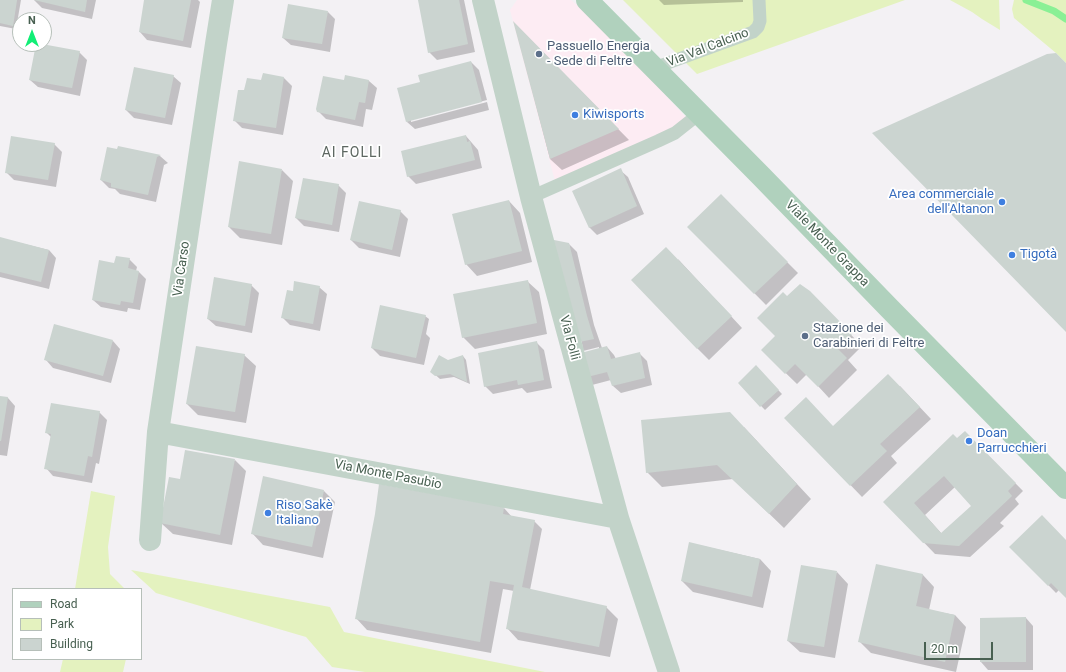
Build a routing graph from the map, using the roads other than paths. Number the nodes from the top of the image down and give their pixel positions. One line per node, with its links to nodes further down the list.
1 (223, 0): 8 (street, Via Carso)
2 (484, 0): 7 (street, Via Folli)
3 (587, 0): 5 (main road, Viale Monte Grappa)
4 (759, 0): 5 (lane, Via Val Calcino)
5 (654, 68): 6 (main road, Viale Monte Grappa)
6 (699, 114): 7 (lane); 9 (main road, Viale Monte Grappa)
7 (532, 197): 10 (street, Via Folli)
8 (158, 432): 10 (street, Via Monte Pasubio); 11 (street, Via Carso)
9 (1066, 488)
10 (618, 518): 12 (street, Via Folli)
11 (150, 540)
12 (669, 672)

